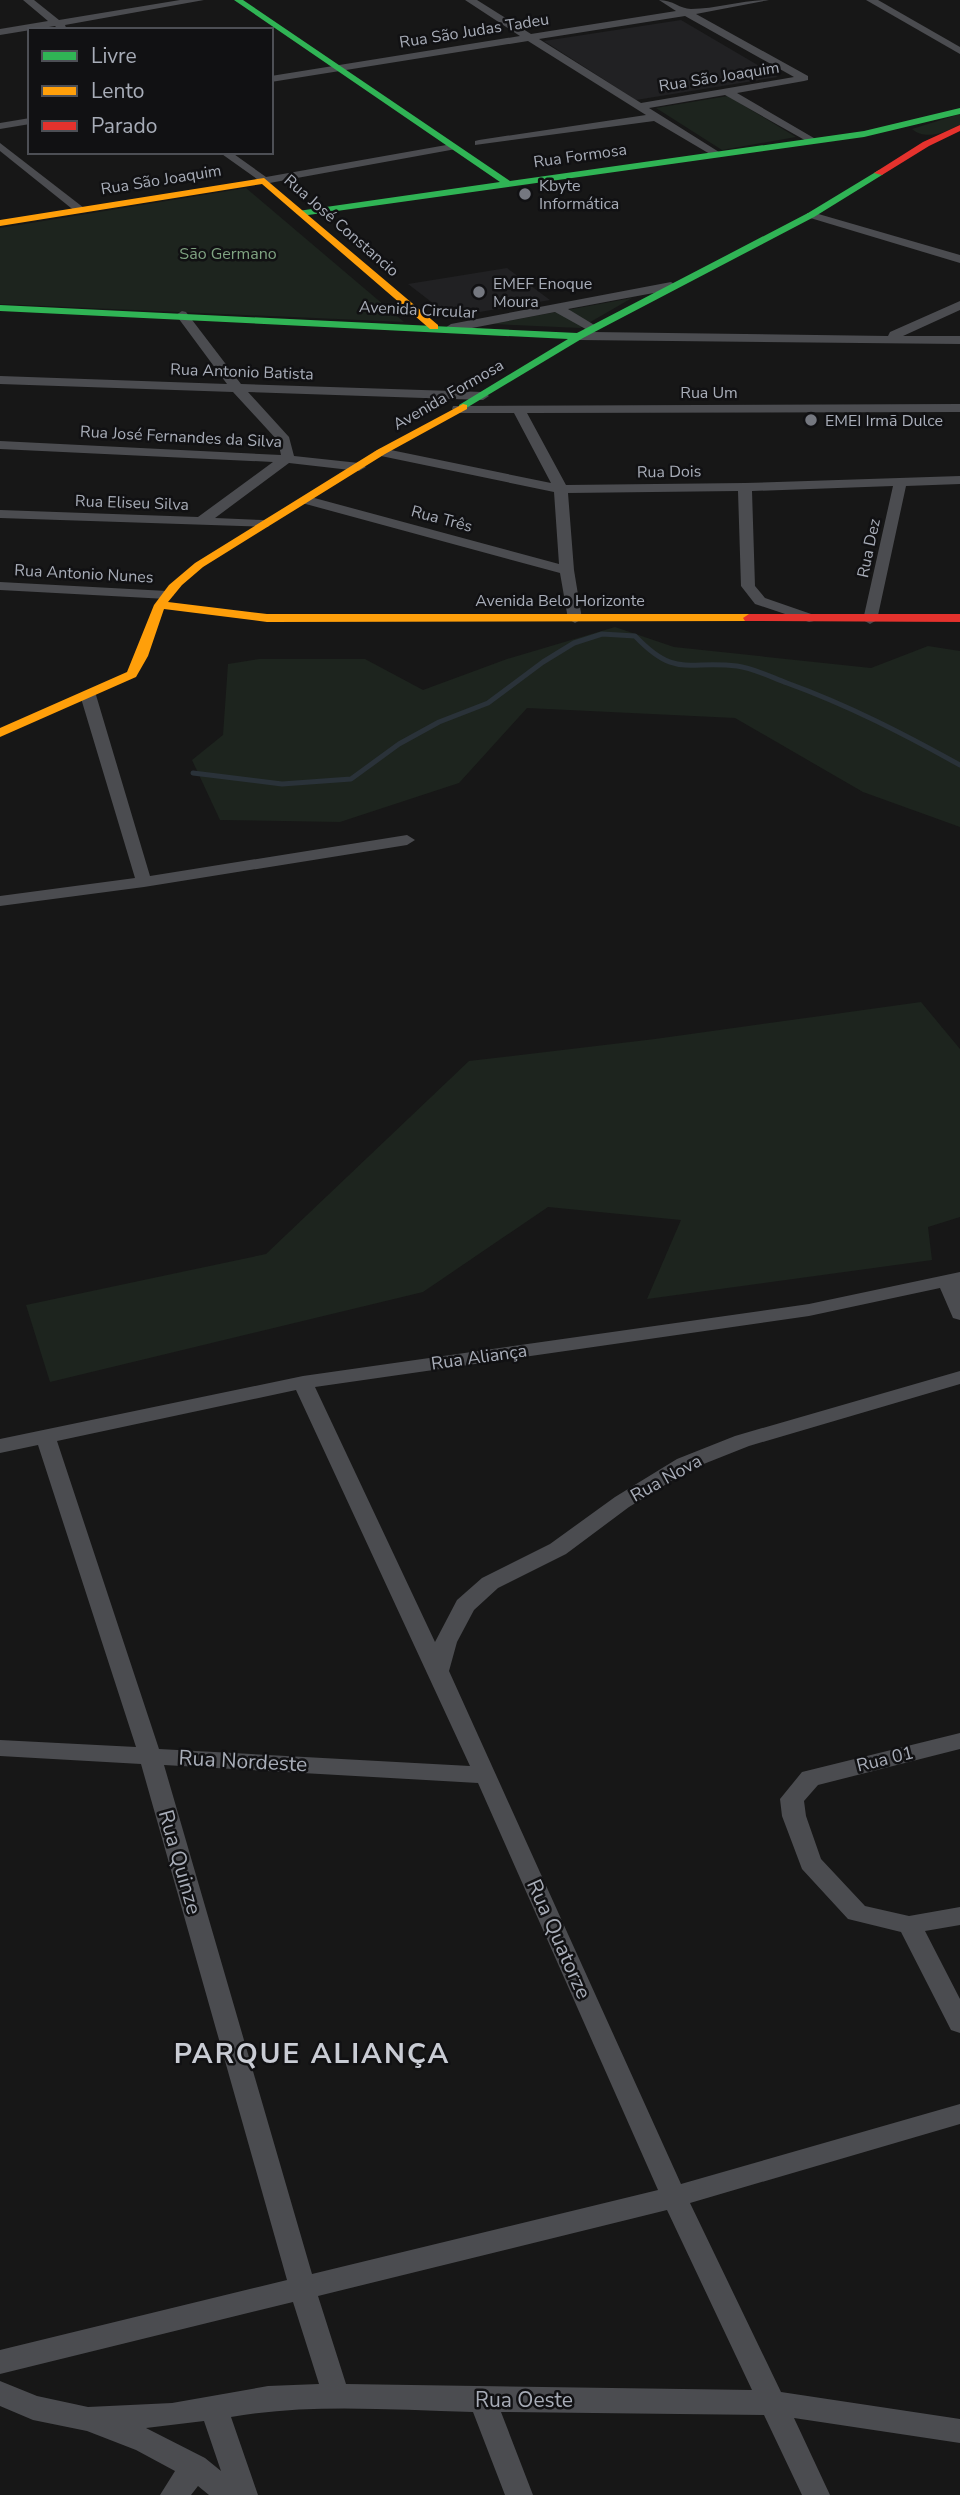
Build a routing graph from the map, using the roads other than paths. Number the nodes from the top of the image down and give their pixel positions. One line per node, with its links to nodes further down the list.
1 (28, 0): 10 (street)
2 (199, 0): 10 (street)
3 (238, 0): 16 (main road)
4 (264, 0): 15 (main road)
5 (470, 0): 13 (street)
6 (664, 0): 9 (street)
7 (764, 0): 9 (street, Rua São Judas Tadeu)
8 (871, 0): 14 (street)
9 (686, 12): 13 (street, Rua São Judas Tadeu); 18 (street, Rua São Joaquim)
10 (57, 22): 11 (street); 12 (street)
11 (64, 28)
12 (0, 32)
13 (530, 38): 15 (street, Rua São Judas Tadeu); 19 (street)
14 (960, 51)
15 (359, 64): 16 (street, Rua São Judas Tadeu); 23 (main road)
16 (335, 68): 17 (street, Rua São Judas Tadeu); 31 (main road)
17 (273, 79)
18 (728, 92): 19 (street, Rua São Joaquim); 28 (street)
19 (640, 106): 21 (street)
20 (960, 111): 25 (main road)
21 (657, 117): 27 (street, Rua São Joaquim); 33 (street)
22 (28, 121): 24 (street)
23 (446, 122)
24 (0, 126)
25 (894, 128): 28 (main road, Rua Formosa); 29 (main road)
26 (960, 128): 29 (main road, Avenida Formosa)
27 (474, 140): 34 (main road)
28 (814, 141): 33 (main road, Rua Formosa)
29 (926, 144): 39 (main road, Avenida Formosa)
30 (0, 146): 37 (street)
31 (452, 147): 35 (street, Rua São Joaquim); 36 (main road)
32 (227, 154): 35 (street, Rua José Constancio)
33 (715, 154): 34 (main road, Rua Formosa)
34 (534, 180): 36 (main road, Rua Formosa)
35 (264, 181): 37 (main road, Rua São Joaquim); 38 (main road, Rua José Constancio)
36 (509, 184): 38 (main road, Rua Formosa)
37 (80, 210): 40 (main road, Rua São Joaquim)
38 (301, 213): 47 (main road, Rua José Constancio)
39 (811, 215): 41 (street); 42 (main road, Avenida Formosa)
40 (0, 223)
41 (960, 258)
42 (671, 286): 45 (street); 49 (main road, Avenida Formosa)
43 (960, 305): 50 (street)
44 (0, 308): 46 (main road, Avenida Circular)
45 (557, 308): 48 (street); 49 (street)
46 (182, 316): 47 (main road, Avenida Circular); 53 (street)
47 (434, 327): 48 (main road, Avenida Circular)
48 (451, 328): 49 (main road, Avenida Circular)
49 (585, 332): 50 (street, Avenida Circular); 54 (main road, Avenida Formosa)
50 (888, 337): 51 (street, Avenida Circular)
51 (960, 340)
52 (0, 380): 53 (street, Rua Antonio Batista)
53 (238, 389): 54 (street, Rua Antonio Batista); 60 (street)
54 (483, 396): 56 (main road, Avenida Formosa)
55 (960, 408): 57 (street, Rua Um)
56 (458, 409): 57 (street, Rua Um); 59 (main road, Avenida Formosa)
57 (519, 410): 65 (street)
58 (0, 445): 60 (street, Rua José Fernandes da Silva)
59 (382, 452): 61 (main road, Avenida Formosa); 65 (street, Rua Dois)
60 (286, 459): 61 (street, Rua José Fernandes da Silva); 68 (street)
61 (359, 467): 66 (main road, Avenida Formosa)
62 (960, 480): 63 (street, Rua Dois)
63 (900, 483): 64 (street, Rua Dois); 76 (street, Rua Dez)
64 (745, 487): 65 (street, Rua Dois); 73 (street)
65 (561, 489): 70 (street)
66 (307, 500): 69 (main road, Avenida Formosa); 70 (street, Rua Três)
67 (0, 514): 68 (street, Rua Eliseu Silva)
68 (201, 522): 69 (street, Rua Eliseu Silva)
69 (262, 524): 72 (main road, Avenida Formosa)
70 (568, 570): 75 (street)
71 (0, 586): 72 (street, Rua Antonio Nunes)
72 (164, 600): 75 (main road, Avenida Belo Horizonte); 77 (main road, Avenida Formosa)
73 (809, 618): 75 (main road, Avenida Belo Horizonte); 76 (main road, Avenida Belo Horizonte)
74 (960, 618): 76 (main road, Avenida Belo Horizonte)
75 (575, 619)
76 (870, 620)
77 (88, 695): 78 (main road, Avenida Formosa); 80 (street)
78 (0, 733)
79 (407, 840): 80 (street)
80 (144, 882): 81 (street)
81 (0, 901)
82 (953, 1280): 83 (street); 85 (street, Rua Aliança)
83 (960, 1314)
84 (960, 1377): 88 (street, Rua Nova)
85 (303, 1382): 86 (street, Rua Aliança); 88 (street, Rua Quatorze)
86 (46, 1438): 87 (street, Rua Aliança); 91 (street, Rua Quinze)
87 (0, 1446)
88 (437, 1673): 92 (street, Rua Quatorze)
89 (960, 1741): 94 (street, Rua 01)
90 (0, 1748): 91 (street, Rua Nordeste)
91 (150, 1756): 92 (street, Rua Nordeste); 98 (street, Rua Quinze)
92 (486, 1775): 97 (street, Rua Quatorze)
93 (960, 1916): 94 (street)
94 (909, 1925): 95 (street)
95 (960, 2023)
96 (960, 2114): 97 (street)
97 (674, 2197): 98 (street); 103 (street, Rua Quatorze)
98 (303, 2290): 99 (street); 101 (street, Rua Quinze)
99 (0, 2362)
100 (0, 2393): 105 (street, Rua Oeste)
101 (336, 2396): 102 (street, Rua Oeste); 104 (street, Rua Oeste)
102 (482, 2400): 103 (street, Rua Oeste); 111 (street)
103 (772, 2403): 106 (street, Rua Oeste); 112 (street, Rua Quatorze)
104 (213, 2406): 105 (street, Rua Oeste); 110 (street)
105 (88, 2419): 107 (street, Rua Oeste)
106 (960, 2431)
107 (195, 2467): 108 (street); 109 (street, Rua Oeste)
108 (174, 2495)
109 (230, 2495)
110 (244, 2495)
111 (519, 2495)
112 (816, 2495)

